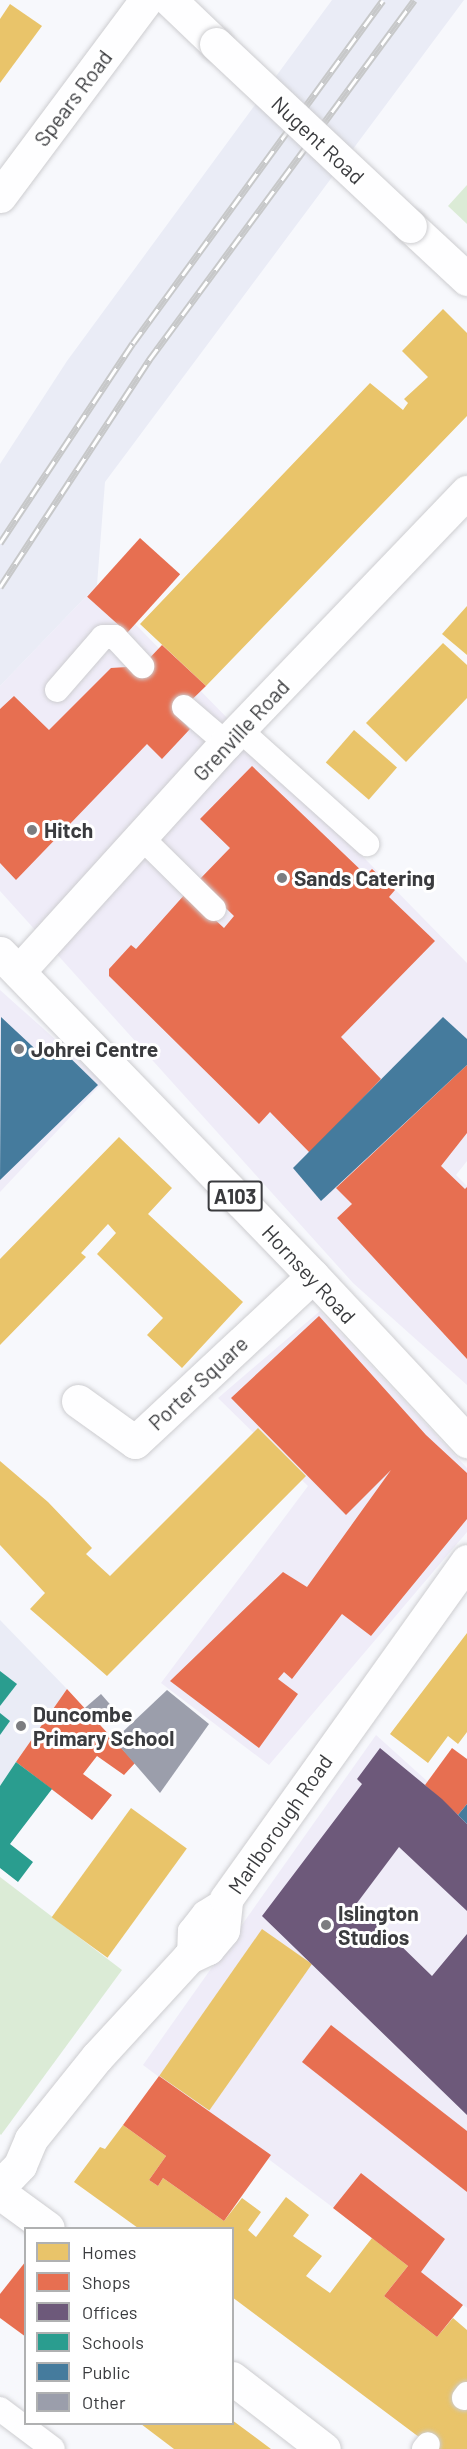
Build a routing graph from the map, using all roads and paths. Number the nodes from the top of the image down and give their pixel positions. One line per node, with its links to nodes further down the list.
1 (146, 0): 3 (street, Spears Road)
2 (170, 0): 4 (street, Nugent Road, bridge)
3 (0, 196)
4 (467, 279)
5 (467, 492): 9 (street, Grenville Road)
6 (142, 666): 7 (lane)
7 (57, 690)
8 (184, 707): 9 (lane)
9 (233, 737): 10 (street, Grenville Road); 11 (lane)
10 (142, 838): 12 (lane); 13 (street, Grenville Road)
11 (367, 844)
12 (214, 909)
13 (7, 966): 14 (street, Hornsey Road / A103)
14 (313, 1276): 15 (street, Porter Square); 16 (street, Hornsey Road / A103)
15 (78, 1401)
16 (467, 1441)
17 (467, 1561): 18 (street, Marlborough Road)
18 (0, 2186)
19 (0, 2193): 20 (street)
20 (45, 2227)
21 (234, 2380): 24 (street)
22 (0, 2409): 23 (lane)
23 (53, 2449)
24 (324, 2449)

